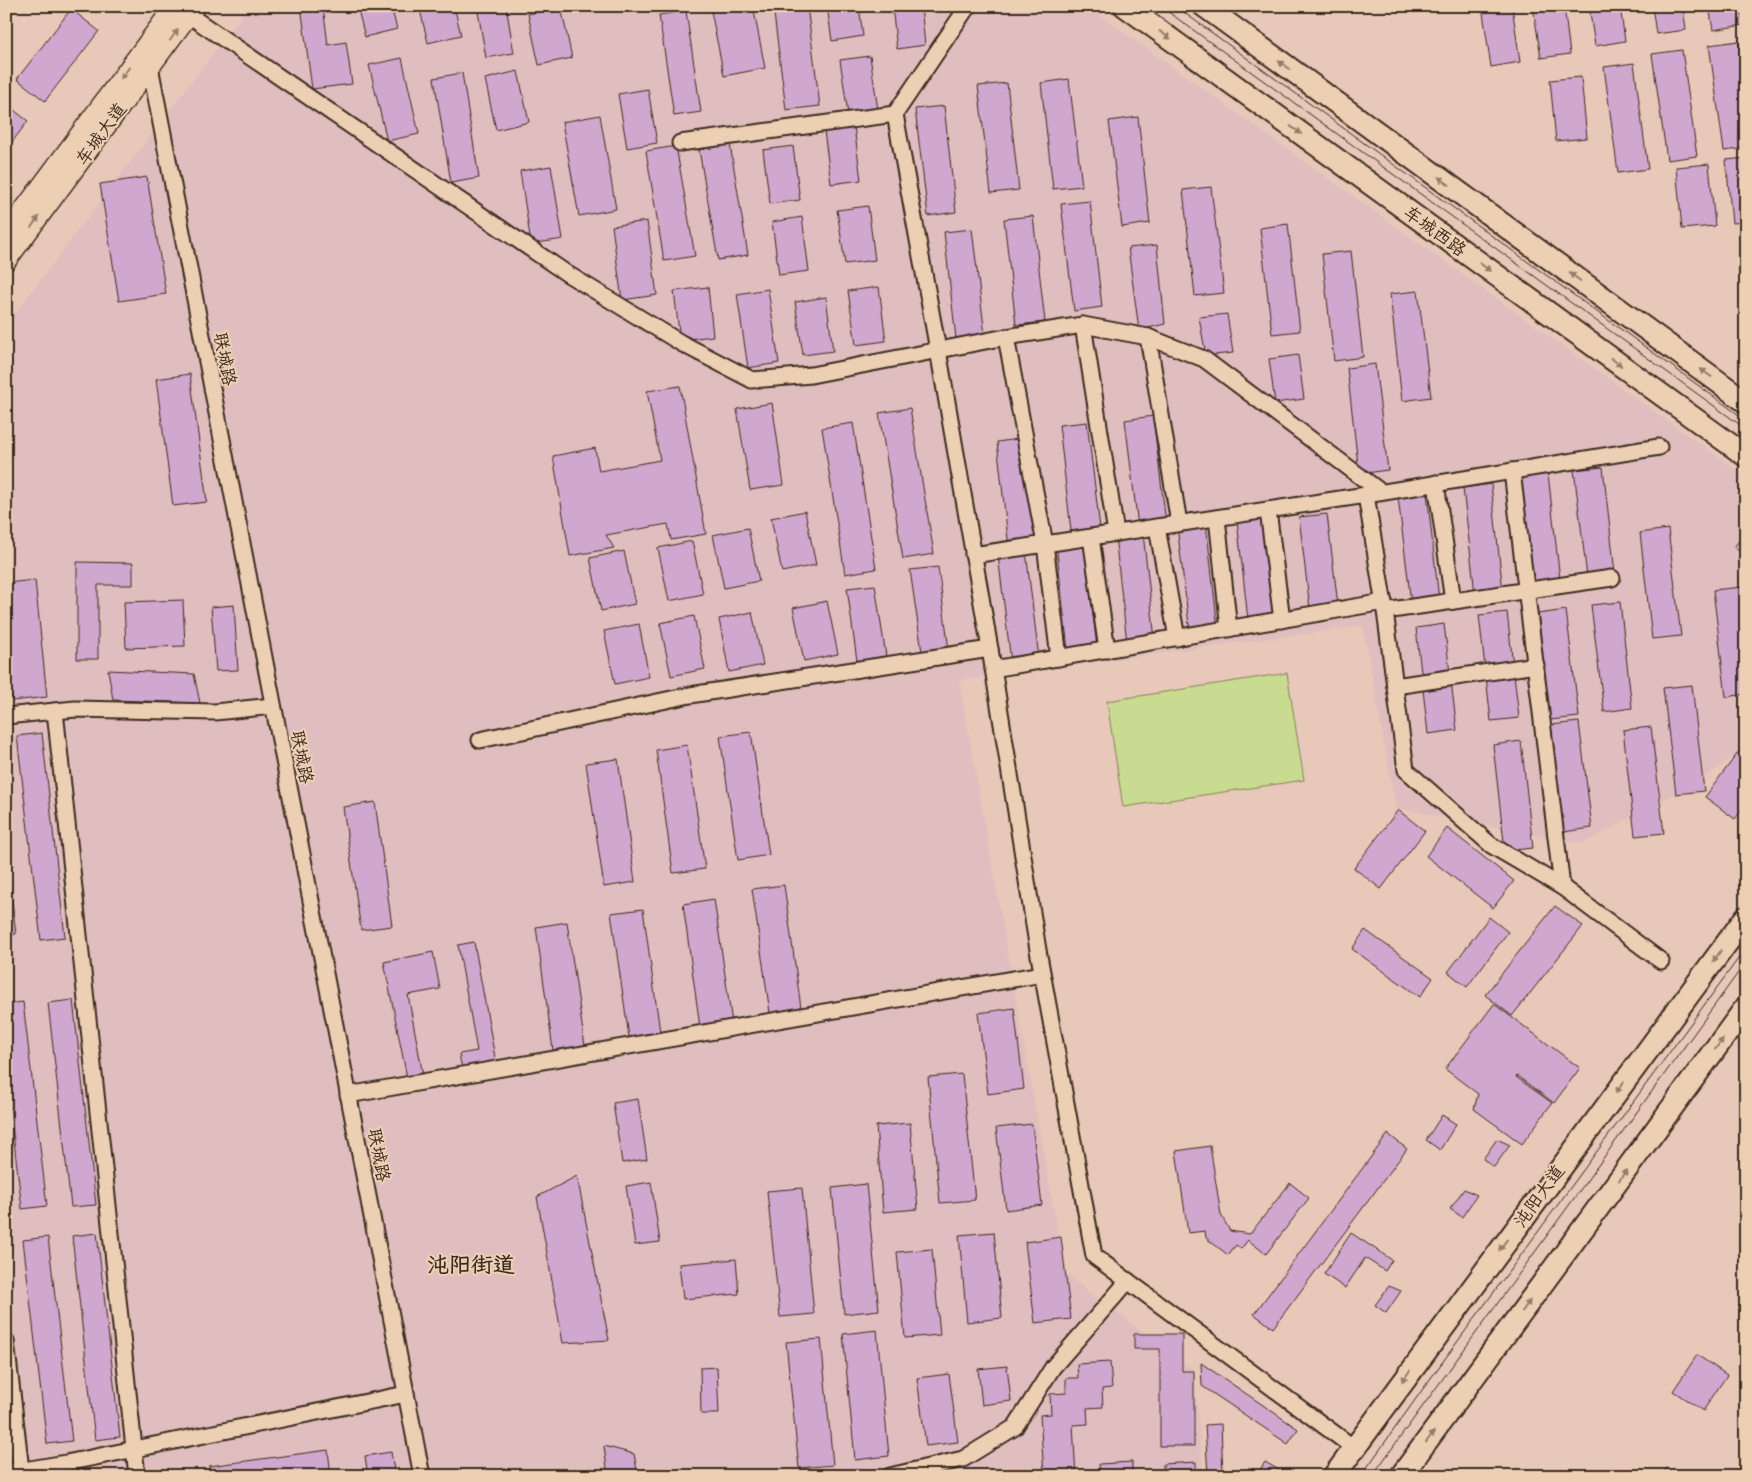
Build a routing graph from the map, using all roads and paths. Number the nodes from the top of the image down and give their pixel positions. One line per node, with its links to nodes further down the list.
1 (968, 6): 7 (street)
2 (1125, 6): 17 (main road, 车城西路, one-way to 17)
3 (1204, 6): 15 (main road, one-way to 3)
4 (184, 8): 5 (street, 车城大道); 6 (street, 车城大道, one-way to 4); 14 (street)
5 (146, 45): 6 (street, 联城路); 9 (street, 车城大道, one-way to 9)
6 (150, 67): 10 (street, 车城大道, one-way to 6); 42 (street, 联城路)
7 (895, 114): 8 (street); 14 (street)
8 (680, 143)
9 (6, 234)
10 (6, 261)
11 (1083, 325): 12 (street); 13 (street); 25 (street)
12 (1006, 337): 14 (street); 27 (street)
13 (1148, 337): 20 (street); 23 (street)
14 (938, 350): 28 (street)
15 (1746, 402)
16 (1658, 447): 18 (street)
17 (1746, 456)
18 (1512, 471): 19 (street); 30 (street)
19 (1436, 483): 20 (street); 31 (street)
20 (1374, 493): 21 (street); 32 (street)
21 (1268, 510): 22 (street); 33 (street)
22 (1217, 518): 23 (street); 34 (street)
23 (1179, 523): 24 (street)
24 (1157, 527): 25 (street); 35 (street)
25 (1116, 533): 26 (street)
26 (1091, 537): 27 (street); 37 (street)
27 (1046, 544): 28 (street); 38 (street)
28 (973, 556): 36 (street)
29 (1612, 578): 30 (street)
30 (1528, 591): 31 (street); 39 (street)
31 (1453, 601): 32 (street)
32 (1384, 606): 33 (street); 41 (street)
33 (1282, 620): 34 (street)
34 (1229, 629): 35 (street)
35 (1177, 638): 37 (street)
36 (990, 650): 40 (street); 45 (street)
37 (1107, 650): 38 (street)
38 (1059, 658): 40 (street)
39 (1536, 665): 41 (street); 46 (street)
40 (993, 669): 49 (street)
41 (1395, 686): 46 (street)
42 (273, 706): 43 (street); 51 (street, 联城路)
43 (54, 711): 44 (street); 56 (street)
44 (6, 716)
45 (480, 740)
46 (1562, 887): 48 (street)
47 (1746, 917): 55 (main road, 沌阳大道, one-way to 55)
48 (1661, 961)
49 (1042, 974): 51 (street); 52 (street)
50 (1746, 1007): 63 (main road, one-way to 50)
51 (348, 1095): 54 (street, 联城路)
52 (1128, 1280): 55 (street); 61 (street)
53 (6, 1341): 57 (street)
54 (406, 1394): 56 (street); 60 (street, 联城路)
55 (1354, 1448): 62 (main road, 沌阳大道)
56 (134, 1449): 57 (street); 59 (street)
57 (22, 1470): 58 (street)
58 (6, 1473)
59 (138, 1476)
60 (422, 1476)
61 (890, 1476)
62 (1334, 1476)
63 (1401, 1476)

